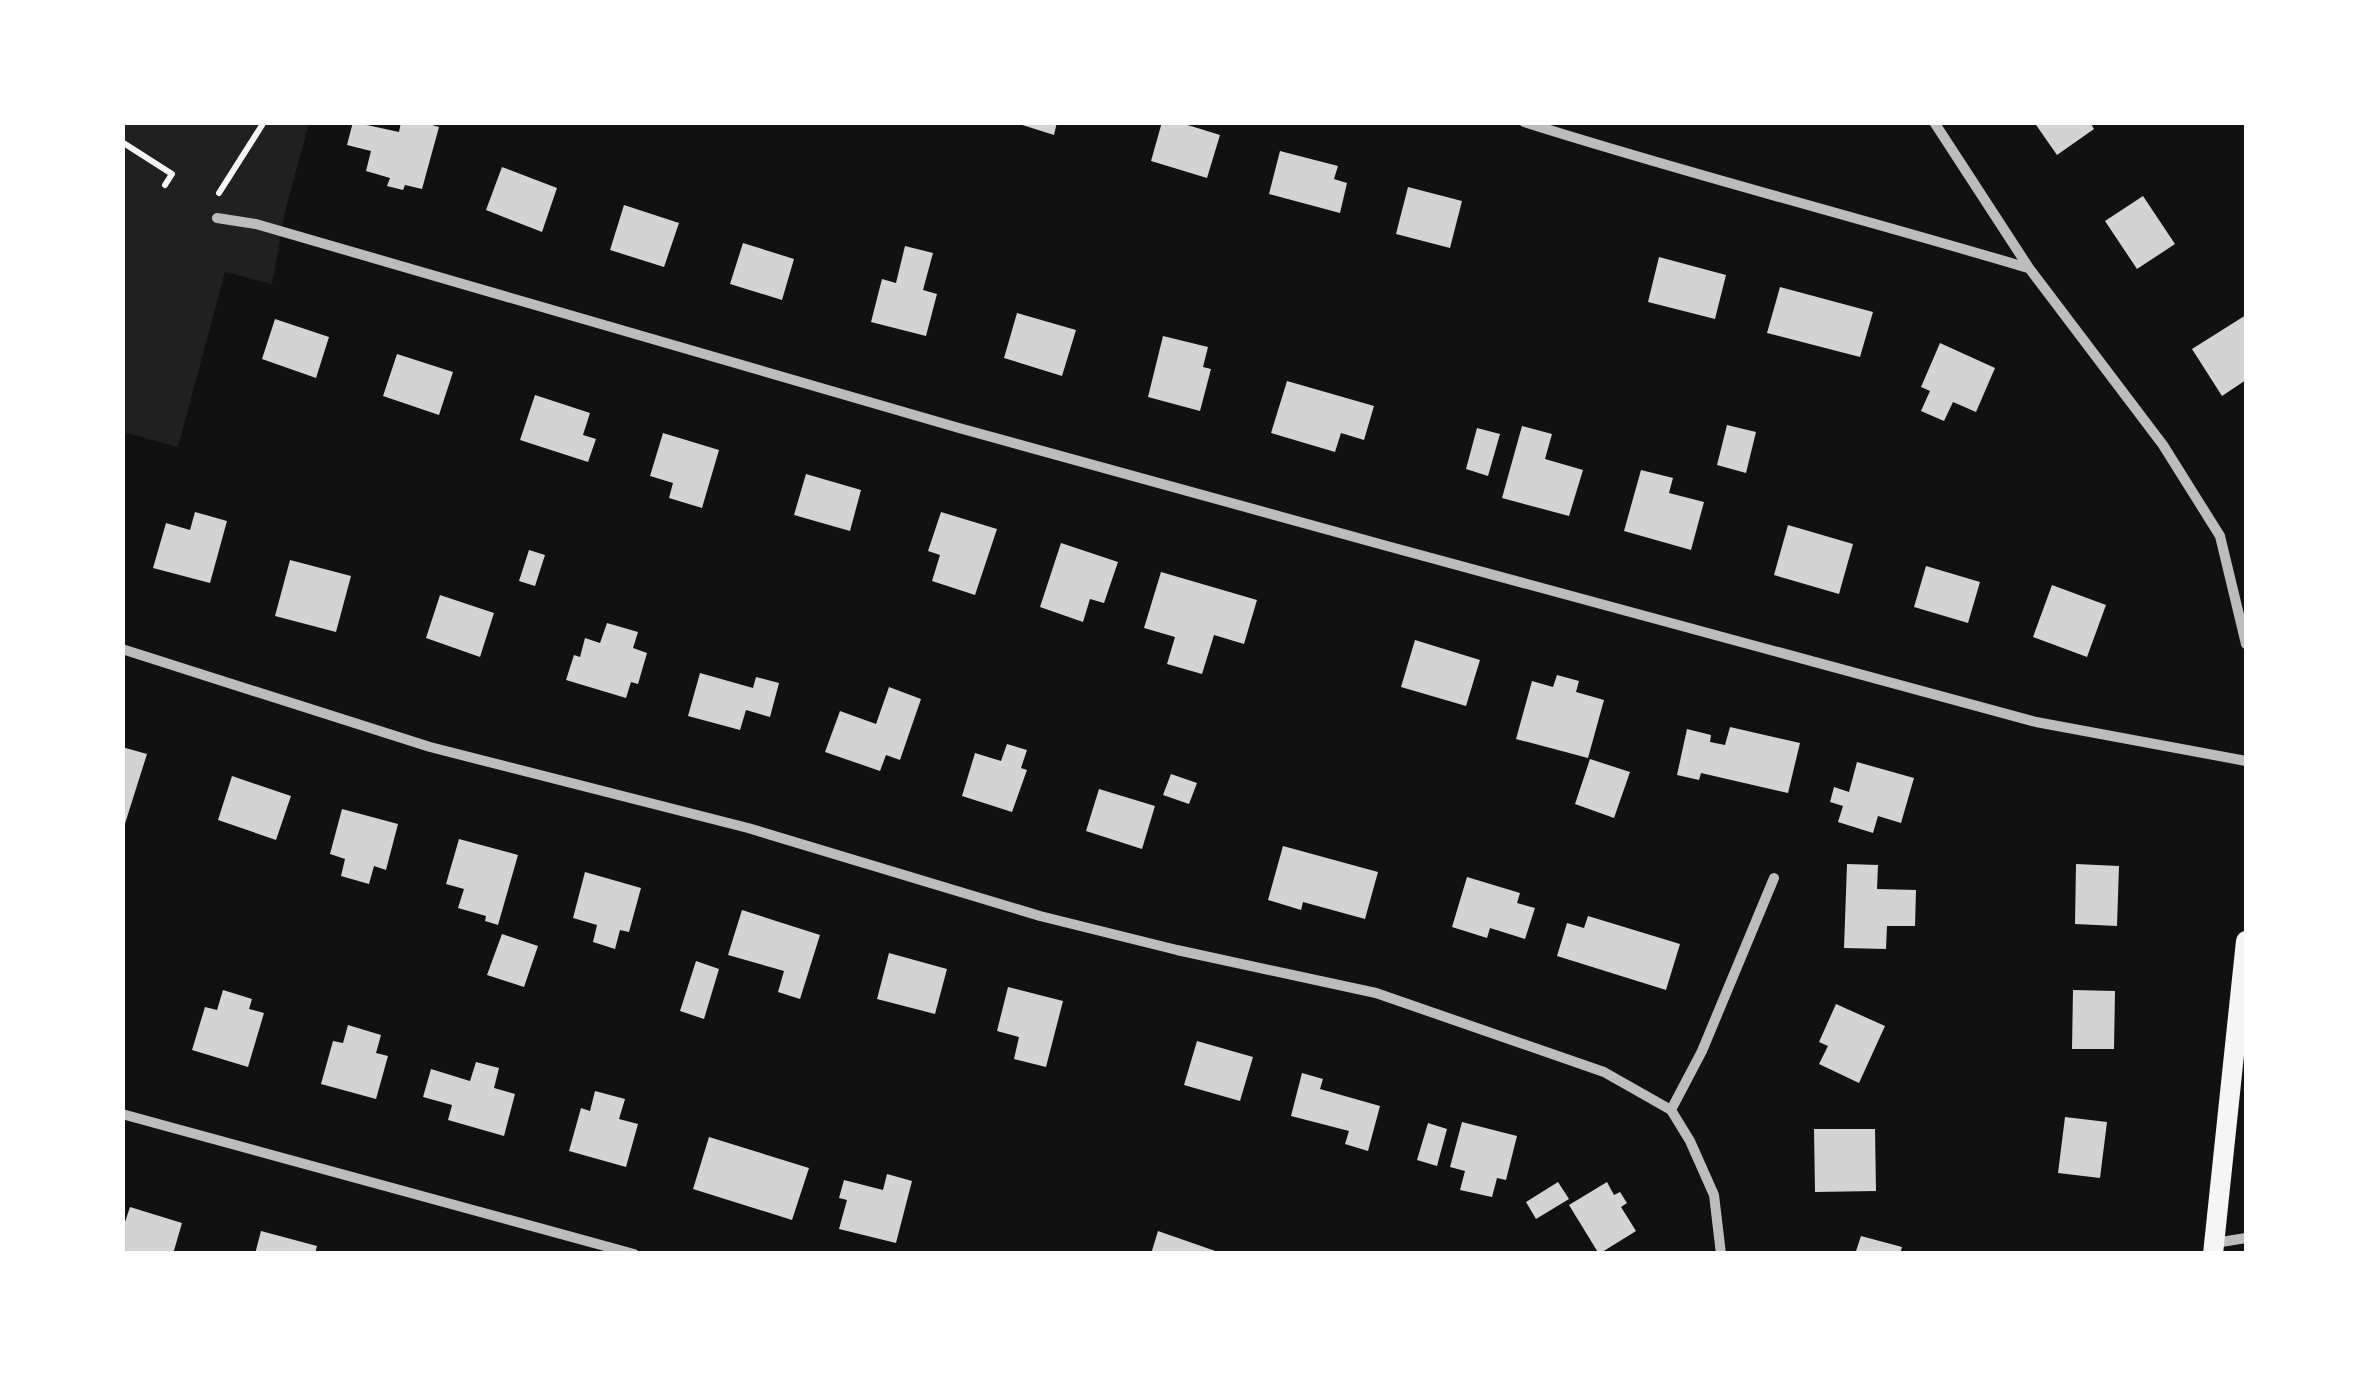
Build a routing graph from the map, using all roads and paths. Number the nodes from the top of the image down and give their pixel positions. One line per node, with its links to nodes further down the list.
1 (264, 122): 6 (path)
2 (1524, 122): 8 (street)
3 (1934, 122): 8 (street)
4 (122, 142): 5 (path)
5 (165, 184)
6 (212, 204)
7 (217, 218): 11 (street)
8 (2030, 268): 9 (street)
9 (2246, 644)
10 (122, 649): 14 (street)
11 (2246, 761)
12 (1774, 878): 14 (street)
13 (2246, 941): 17 (main road)
14 (1671, 1110): 19 (street)
15 (122, 1114): 18 (street)
16 (2246, 1238): 17 (street)
17 (2214, 1248)
18 (634, 1254)
19 (1721, 1254)

